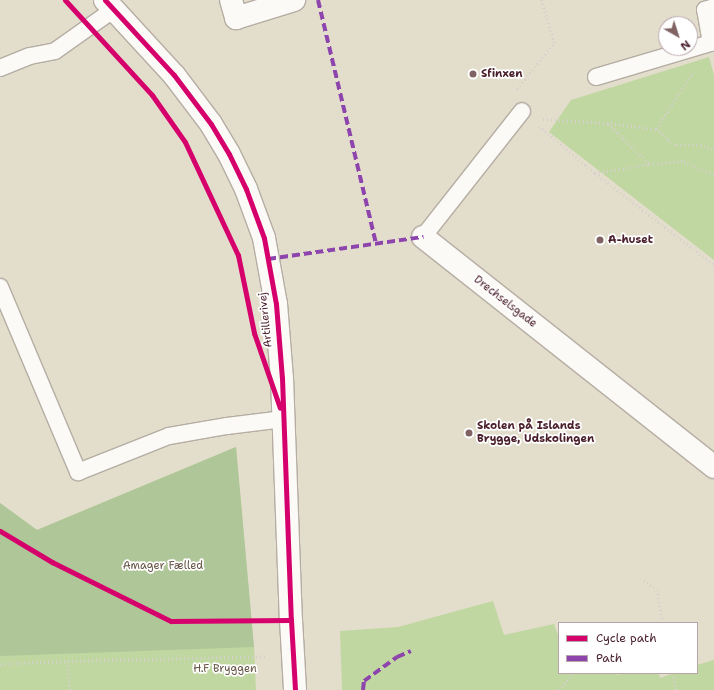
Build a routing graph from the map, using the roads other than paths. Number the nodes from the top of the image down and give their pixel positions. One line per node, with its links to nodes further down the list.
1 (231, 0): 2 (street)
2 (294, 0)
3 (109, 5): 5 (lane); 10 (street, Artillerivej)
4 (714, 7): 6 (lane)
5 (0, 68)
6 (596, 77)
7 (526, 114): 8 (lane, Drechselsgade)
8 (423, 237): 11 (street, Drechselsgade)
9 (0, 287): 10 (lane)
10 (284, 419): 12 (street, Artillerivej)
11 (714, 467)
12 (295, 690)

